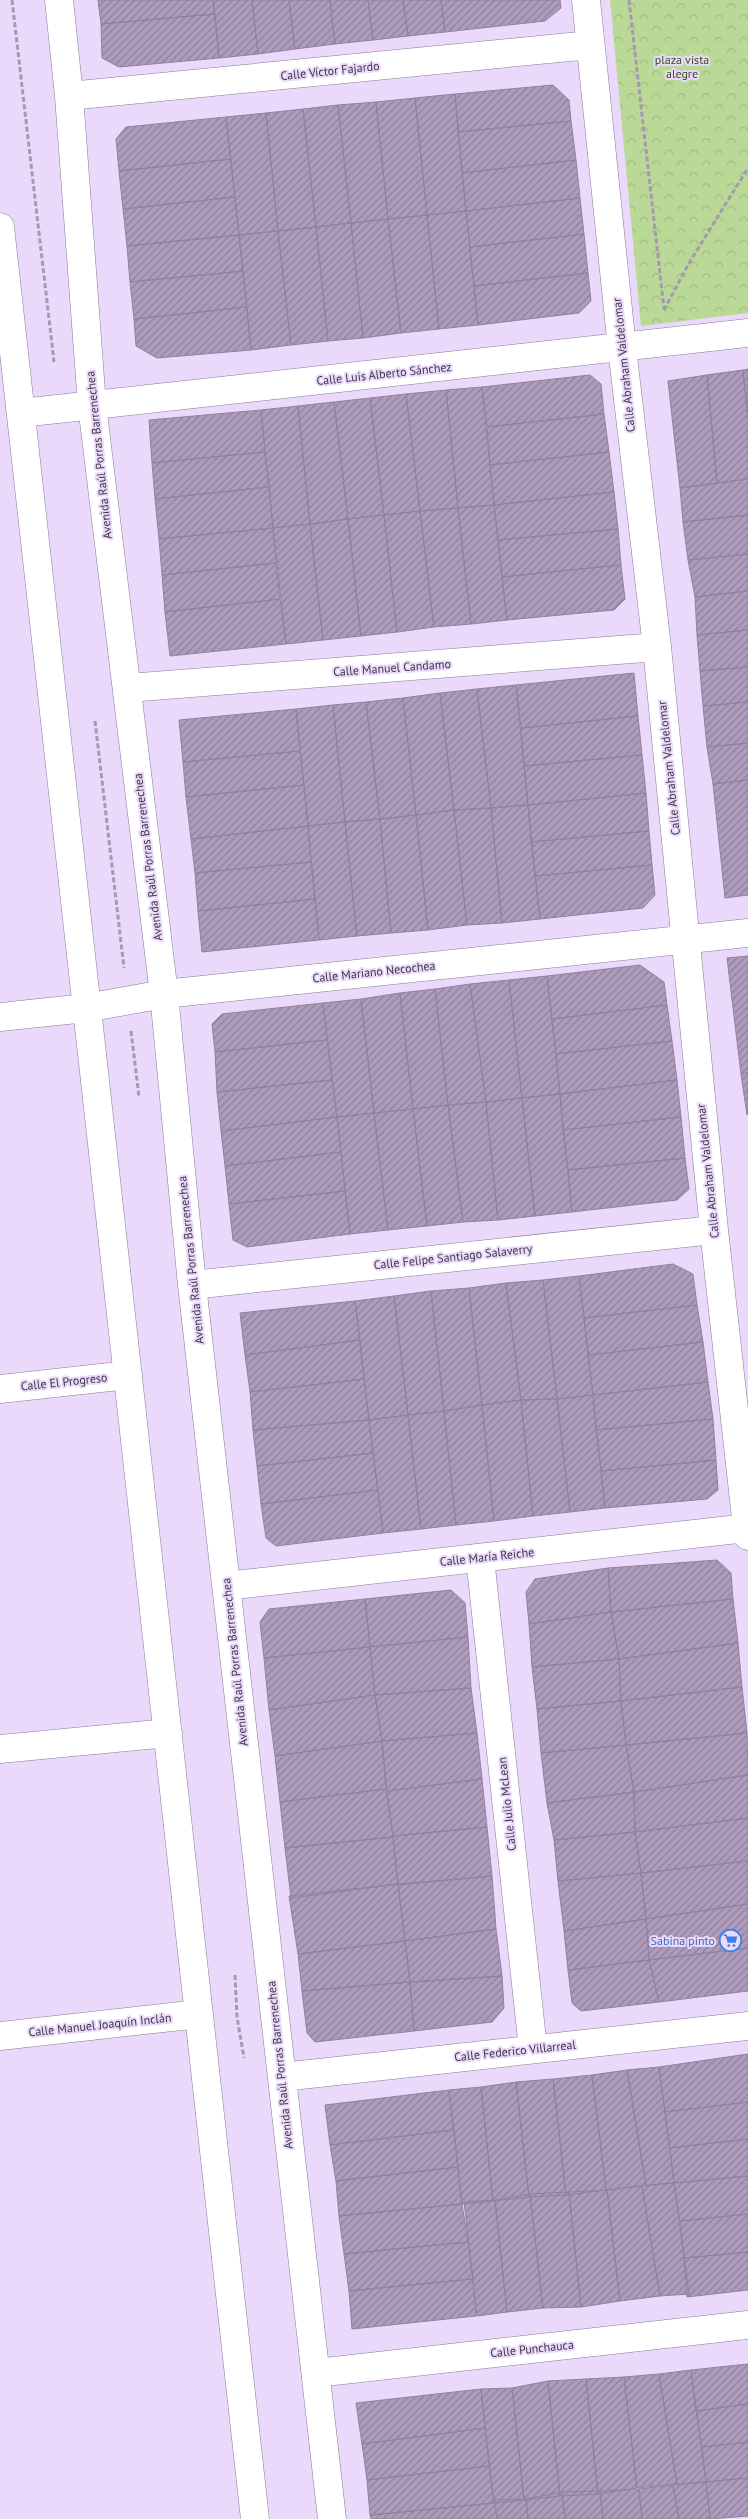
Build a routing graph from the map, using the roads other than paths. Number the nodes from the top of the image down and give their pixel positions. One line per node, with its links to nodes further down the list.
1 (58, 0): 4 (street, Avenida Raúl Porras Barrenechea)
2 (586, 0): 3 (street, Calle Abraham Valdelomar)
3 (590, 45): 4 (street, Calle Víctor Fajardo); 7 (street, Calle Abraham Valdelomar)
4 (69, 96): 8 (street, Avenida Raúl Porras Barrenechea)
5 (0, 227): 9 (street)
6 (748, 333): 7 (street, Calle Luis Alberto Sánchez)
7 (622, 348): 8 (street, Calle Luis Alberto Sánchez); 10 (street, Calle Abraham Valdelomar)
8 (92, 405): 9 (street, Calle Luis Alberto Sánchez); 11 (street, Avenida Raúl Porras Barrenechea)
9 (21, 413): 15 (street)
10 (657, 647): 11 (street, Calle Manuel Candamo); 13 (street, Calle Abraham Valdelomar)
11 (128, 688): 14 (street, Avenida Raúl Porras Barrenechea)
12 (748, 932): 13 (street, Calle Mariano Necochea)
13 (686, 940): 14 (street, Calle Mariano Necochea); 17 (street, Calle Abraham Valdelomar)
14 (164, 994): 15 (street, Calle Mariano Necochea); 18 (street, Avenida Raúl Porras Barrenechea)
15 (86, 1008): 16 (street, Calle Mariano Necochea); 19 (street)
16 (0, 1017)
17 (714, 1230): 18 (street, Calle Felipe Santiago Salaverry); 21 (street, Calle Abraham Valdelomar)
18 (192, 1285): 23 (street, Avenida Raúl Porras Barrenechea)
19 (128, 1375): 20 (street, Calle El Progreso); 24 (street)
20 (0, 1389)
21 (748, 1531): 22 (street, Calle María Reiche)
22 (480, 1558): 23 (street, Calle María Reiche); 29 (street, Calle Julio McLean)
23 (226, 1586): 30 (street, Avenida Raúl Porras Barrenechea)
24 (168, 1733): 25 (street); 26 (street)
25 (0, 1749)
26 (199, 2014): 28 (street, Calle Manuel Joaquín Inclán); 33 (street)
27 (748, 2026): 29 (street, Calle Federico Villarreal)
28 (0, 2036)
29 (533, 2049): 30 (street, Calle Federico Villarreal)
30 (282, 2077): 32 (street, Avenida Raúl Porras Barrenechea)
31 (748, 2325): 32 (street, Calle Punchauca)
32 (316, 2373): 34 (street, Avenida Raúl Porras Barrenechea)
33 (255, 2519)
34 (332, 2519)

